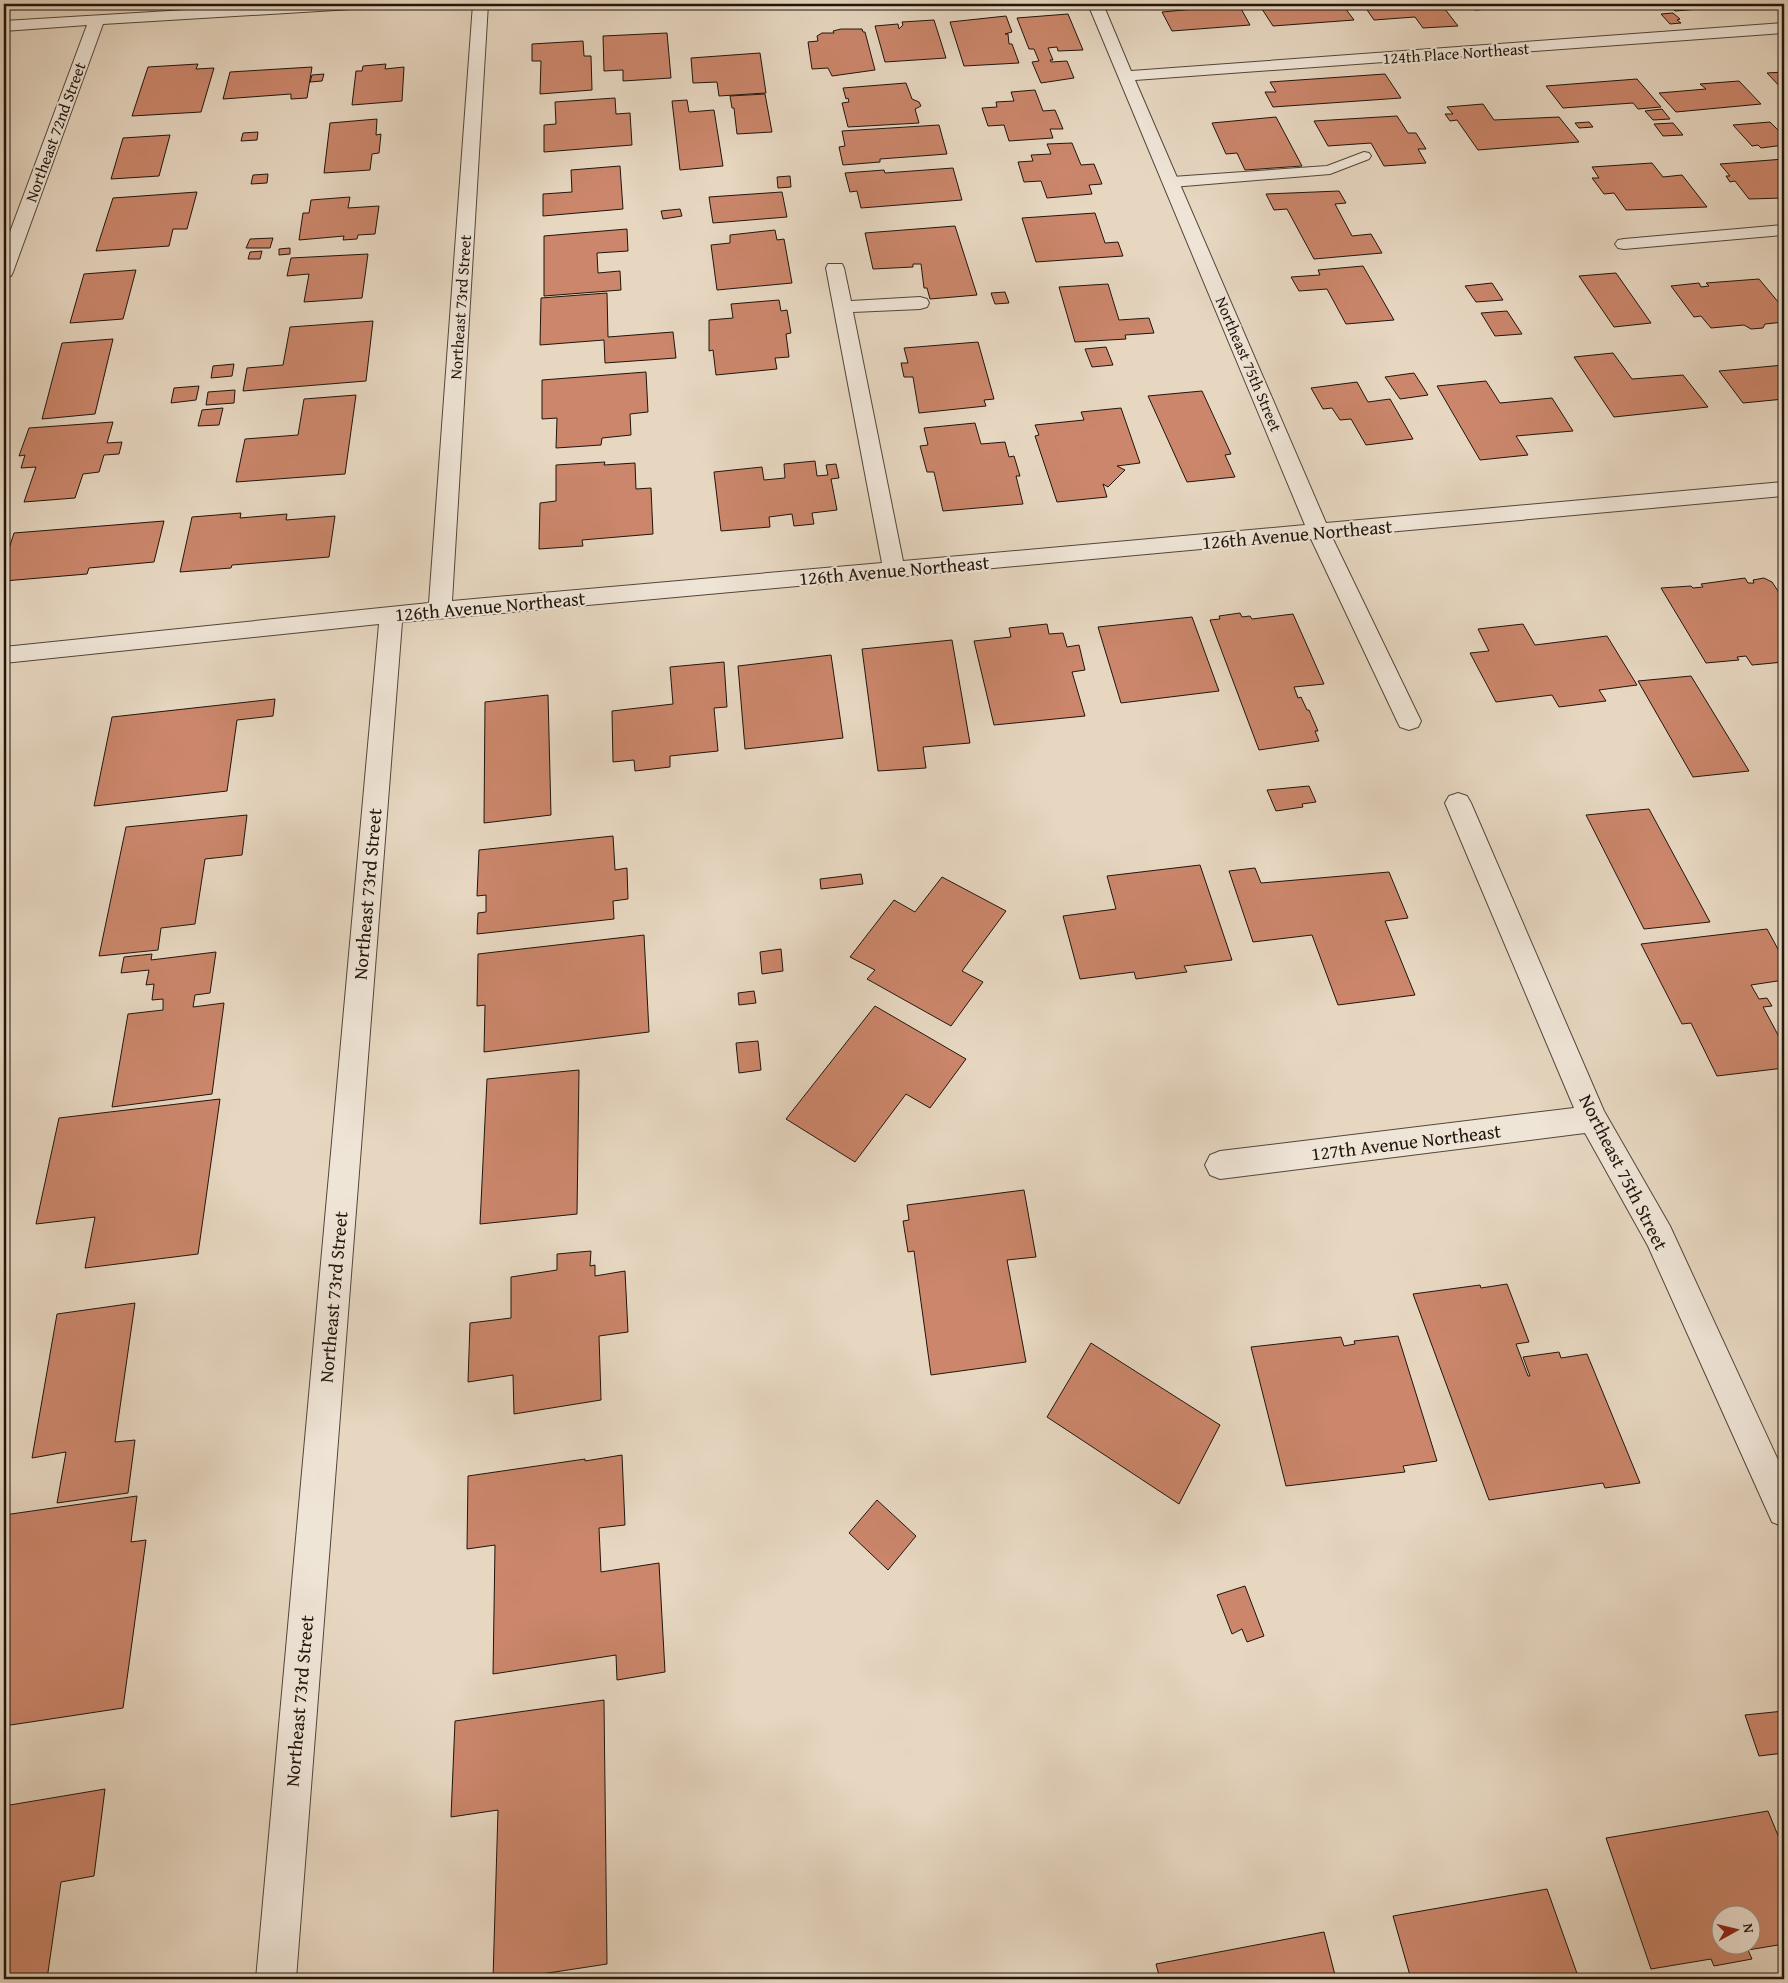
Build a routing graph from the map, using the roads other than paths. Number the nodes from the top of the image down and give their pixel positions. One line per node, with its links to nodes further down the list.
1 (352, 4): 4 (street)
2 (480, 4): 20 (street, Northeast 73rd Street)
3 (1095, 4): 8 (street, Northeast 75th Street)
4 (237, 7): 5 (street)
5 (97, 20): 6 (street); 14 (street, Northeast 72nd Street)
6 (4, 26)
7 (1784, 28): 8 (street, 124th Place Northeast)
8 (1127, 76): 10 (street, Northeast 75th Street)
9 (1364, 156): 10 (lane)
10 (1172, 182): 18 (street, Northeast 75th Street)
11 (1784, 230): 12 (street)
12 (1624, 244)
13 (835, 268): 16 (street)
14 (4, 272)
15 (920, 303): 16 (street)
16 (844, 307): 19 (street)
17 (1784, 489): 18 (street, 126th Avenue Northeast)
18 (1319, 532): 19 (street, 126th Avenue Northeast); 23 (street, Northeast 75th Street)
19 (894, 570): 20 (street, 126th Avenue Northeast)
20 (440, 611): 21 (street, 126th Avenue Northeast)
21 (391, 615): 22 (street, 126th Avenue Northeast); 28 (street, Northeast 73rd Street)
22 (4, 655)
23 (1409, 721)
24 (1458, 803): 25 (street, Northeast 75th Street)
25 (1593, 1119): 26 (street, 127th Avenue Northeast); 27 (street, Northeast 75th Street)
26 (1220, 1165)
27 (1784, 1510)
28 (276, 1979)

